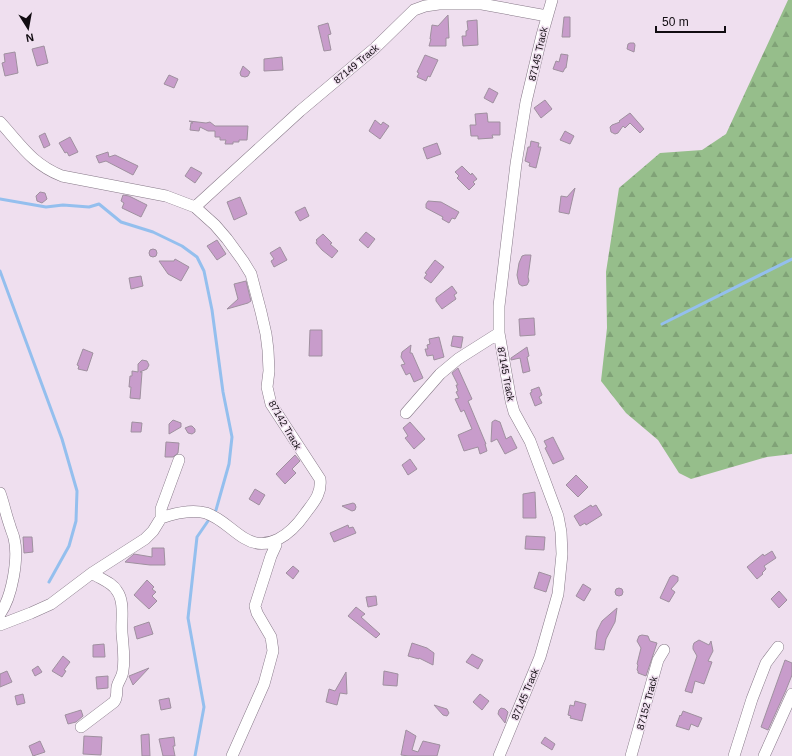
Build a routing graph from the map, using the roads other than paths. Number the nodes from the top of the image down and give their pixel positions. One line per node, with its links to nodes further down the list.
1 (552, 0): 2 (street, 87145 Track)
2 (547, 16): 4 (street, 87149 Track); 5 (street, 87145 Track)
3 (0, 122): 4 (street, 87142 Track)
4 (195, 207): 10 (street, 87142 Track)
5 (499, 333): 6 (street); 19 (street, 87145 Track)
6 (406, 413)
7 (178, 460): 9 (street)
8 (0, 493): 12 (street)
9 (161, 518): 10 (street); 11 (street)
10 (276, 541): 18 (street)
11 (92, 573): 13 (street); 17 (street)
12 (0, 614)
13 (0, 624)
14 (778, 647): 21 (street)
15 (664, 650): 20 (street, 87152 Track)
16 (792, 694): 22 (street)
17 (81, 727)
18 (232, 756)
19 (499, 756)
20 (631, 756)
21 (734, 756)
22 (764, 756)

